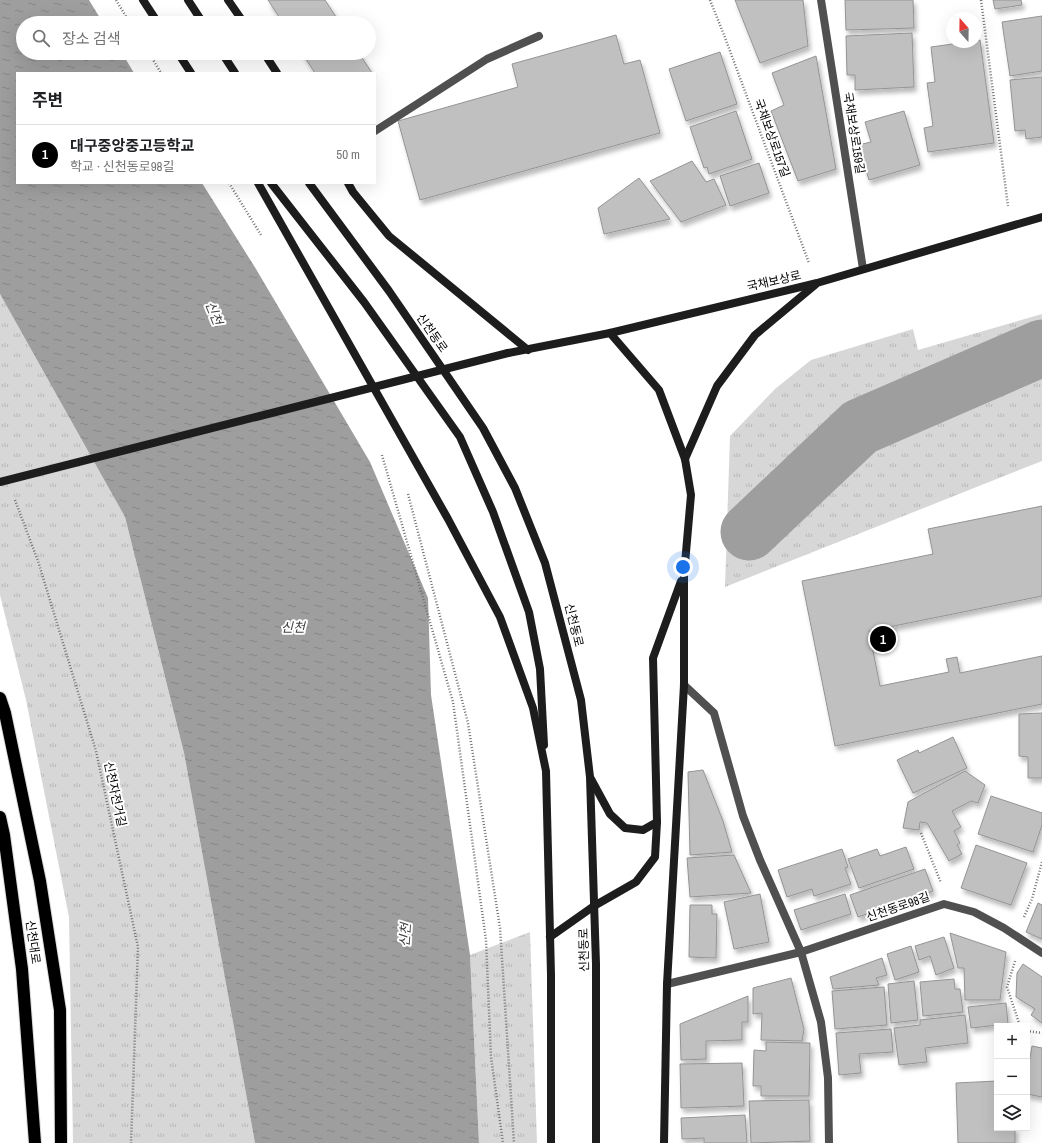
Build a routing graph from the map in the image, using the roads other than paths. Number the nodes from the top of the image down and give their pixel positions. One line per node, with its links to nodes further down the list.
1 (143, 0): 5 (main road)
2 (188, 0): 6 (main road)
3 (228, 0): 7 (main road)
4 (821, 0): 21 (street, 국채보상로159길)
5 (153, 16)
6 (198, 16)
7 (239, 16)
8 (539, 36): 15 (street)
9 (183, 60): 12 (main road)
10 (227, 60): 13 (main road)
11 (269, 60): 14 (main road)
12 (190, 72)
13 (234, 72)
14 (276, 72)
15 (376, 130)
16 (259, 184): 30 (main road)
17 (272, 184): 30 (main road)
18 (310, 184): 31 (main road, 신천동로)
19 (349, 184): 24 (main road)
20 (1042, 217): 21 (main road, 국채보상로)
21 (863, 269): 22 (main road, 국채보상로)
22 (817, 283): 23 (main road, 국채보상로); 25 (main road)
23 (610, 333): 24 (main road, 국채보상로); 25 (main road)
24 (528, 350): 26 (main road, 국채보상로, bridge)
25 (685, 459): 27 (main road)
26 (0, 482)
27 (684, 575): 28 (main road); 33 (main road)
28 (684, 685): 36 (street); 38 (main road)
29 (0, 698): 40 (highway)
30 (546, 771): 35 (main road)
31 (590, 777): 33 (main road); 34 (main road, 신천동로)
32 (0, 817): 39 (highway, 신천대로)
33 (657, 822): 34 (main road)
34 (594, 906): 35 (main road); 42 (main road, 신천동로)
35 (550, 937): 41 (main road)
36 (801, 952): 37 (street, 신천동로98길); 38 (street, 신천동로98길); 44 (street)
37 (1042, 953)
38 (666, 984): 43 (main road)
39 (35, 1143)
40 (61, 1143)
41 (550, 1143)
42 (596, 1143)
43 (664, 1143)
44 (829, 1143)

